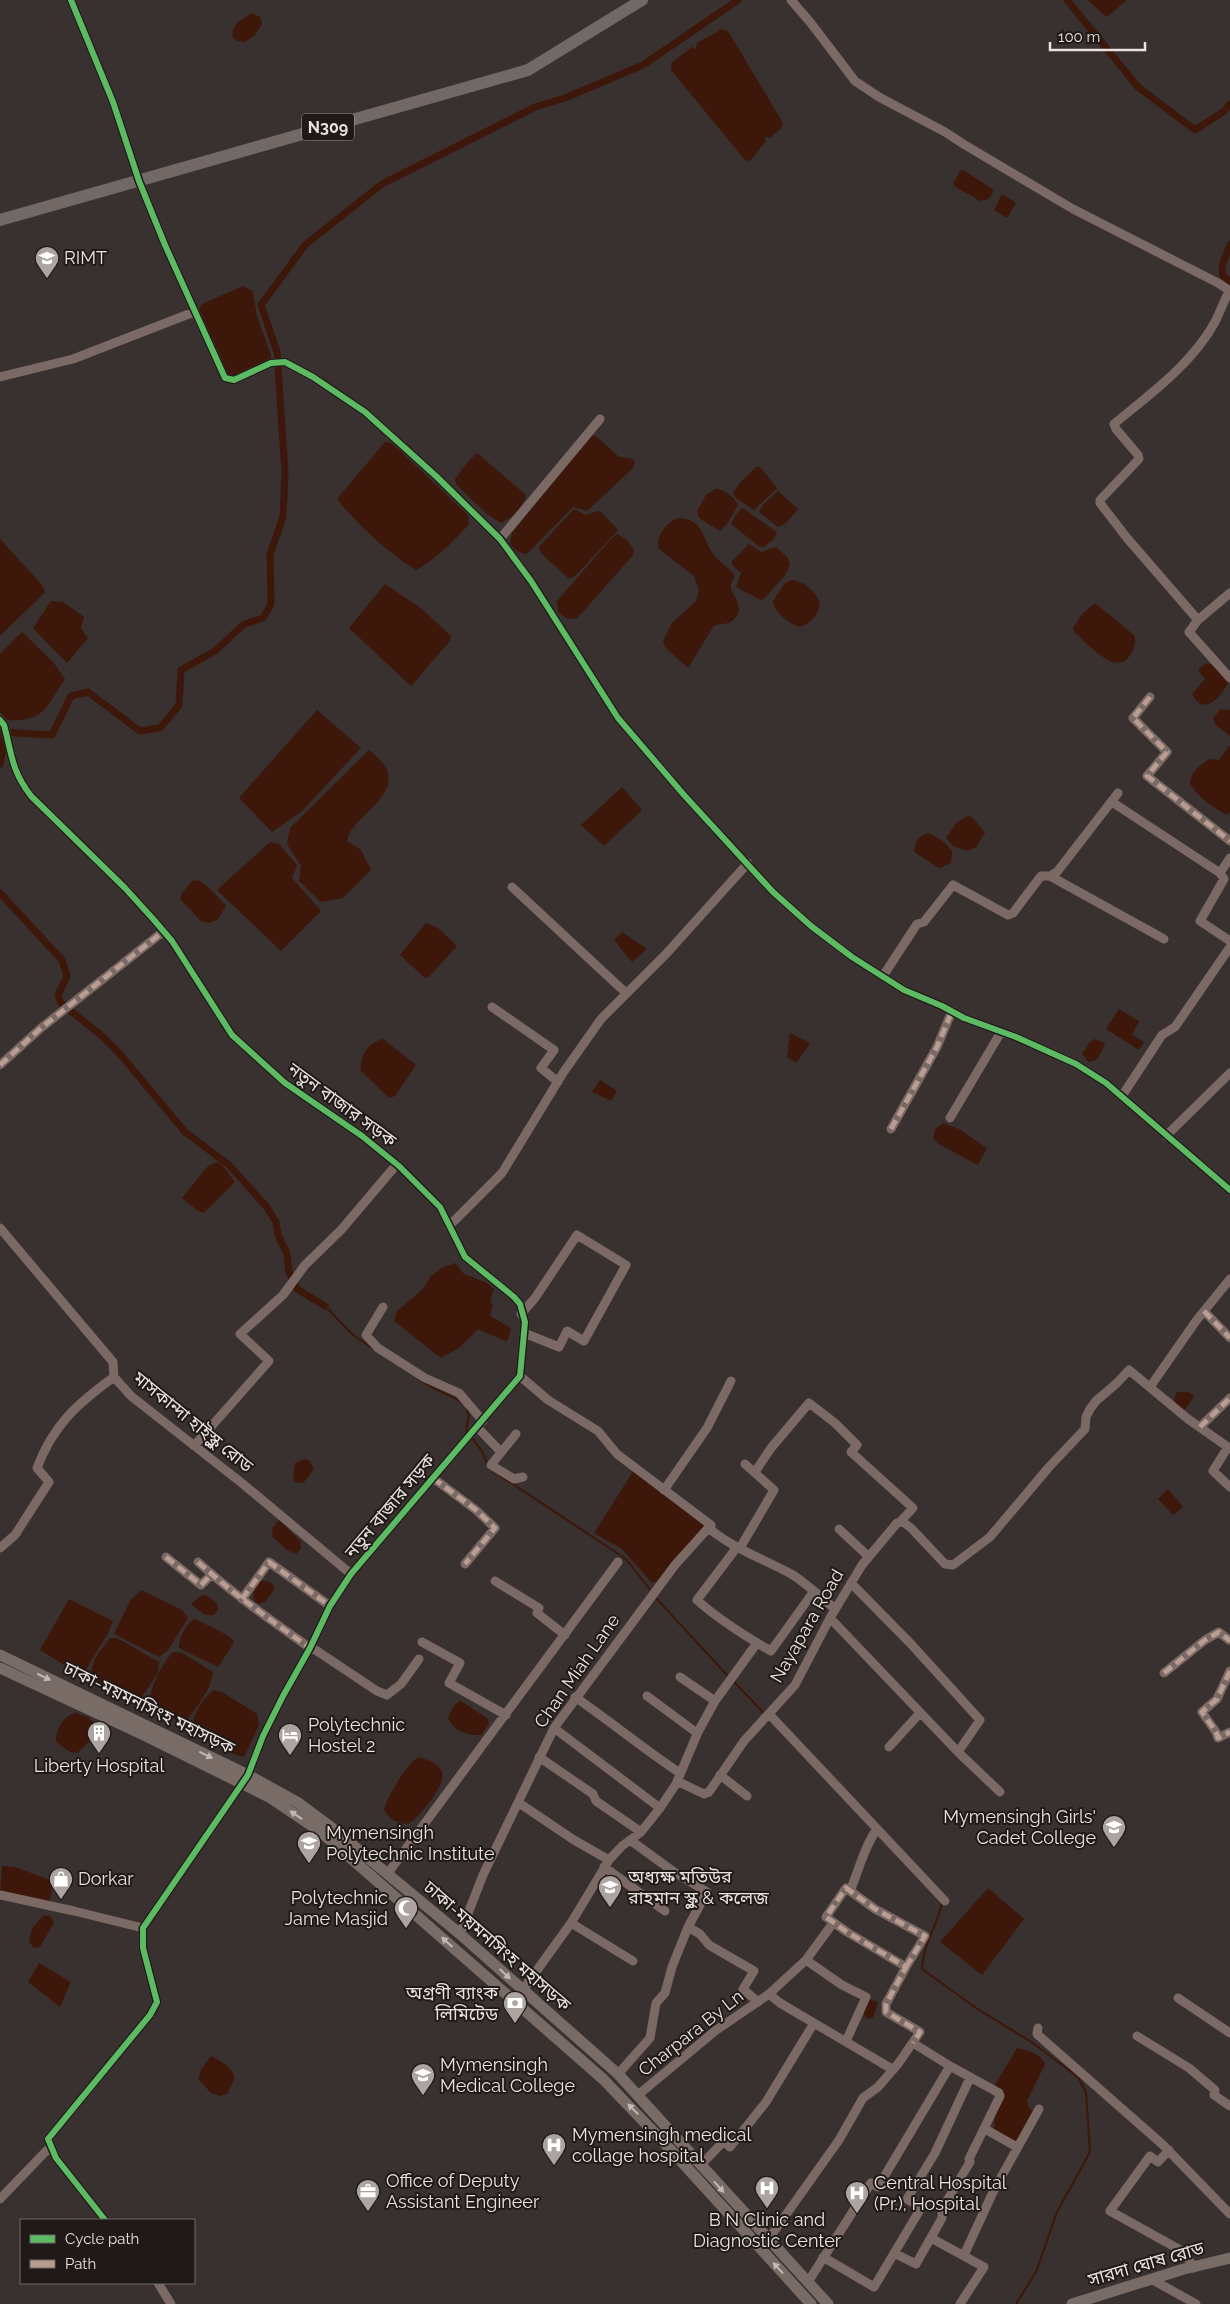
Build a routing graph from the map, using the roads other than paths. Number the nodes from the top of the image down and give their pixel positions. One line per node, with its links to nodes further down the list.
1 (71, 0): 4 (street)
2 (642, 0): 4 (highway, N309)
3 (790, 0): 6 (street)
4 (139, 181): 5 (highway, N309); 7 (street)
5 (0, 220)
6 (1230, 291): 12 (street)
7 (194, 312): 8 (street); 10 (street)
8 (0, 377)
9 (600, 419): 10 (street)
10 (500, 539): 20 (street)
11 (1230, 592): 12 (street)
12 (1198, 620): 13 (street)
13 (1230, 678)
14 (1150, 697): 18 (street)
15 (2, 722): 24 (street, নতুন বাজার সড়ক)
16 (1118, 793): 17 (street)
17 (1112, 802): 21 (street); 22 (street)
18 (1230, 841)
19 (1230, 858): 21 (street)
20 (748, 864): 28 (street); 29 (street)
21 (1220, 873): 26 (street)
22 (1050, 876): 25 (street); 28 (street)
23 (512, 887): 29 (street)
24 (164, 931): 33 (street); 40 (street, নতুন বাজার সড়ক)
25 (1164, 939)
26 (1230, 941)
27 (1230, 947): 36 (street)
28 (883, 976): 31 (street)
29 (626, 993): 35 (street)
30 (492, 1007): 35 (street)
31 (952, 1011): 32 (street); 38 (street)
32 (1001, 1032): 36 (street); 37 (street)
33 (0, 1065)
34 (1230, 1073): 39 (street)
35 (558, 1082): 42 (street)
36 (1122, 1096): 39 (street)
37 (950, 1118)
38 (891, 1129)
39 (1166, 1136): 41 (street)
40 (397, 1164): 42 (street, নতুন বাজার সড়ক); 58 (street)
41 (1230, 1190)
42 (449, 1226): 47 (street, নতুন বাজার সড়ক)
43 (2, 1234): 51 (street, মাসকান্দা হাইস্কুল রোড)
44 (1230, 1279): 46 (street)
45 (382, 1307): 55 (street)
46 (1204, 1311): 49 (street); 53 (street)
47 (521, 1314): 48 (street, নতুন বাজার সড়ক); 48 (street)
48 (524, 1333): 50 (street, নতুন বাজার সড়ক)
49 (1230, 1338)
50 (520, 1376): 55 (street, নতুন বাজার সড়ক); 65 (street)
51 (114, 1377): 58 (street, মাসকান্দা হাইস্কুল রোড); 69 (street)
52 (731, 1381): 65 (street)
53 (1150, 1387): 56 (street); 66 (street)
54 (1230, 1398): 56 (street)
55 (480, 1424): 59 (street); 63 (street, নতুন বাজার সড়ক)
56 (1200, 1427): 64 (street)
57 (516, 1434): 59 (street)
58 (194, 1446): 77 (street, মাসকান্দা হাইস্কুল রোড)
59 (501, 1452): 62 (street)
60 (745, 1464): 61 (street)
61 (755, 1472): 66 (street, Nayapara Road); 70 (street)
62 (523, 1477)
63 (433, 1478): 75 (street); 77 (street, নতুন বাজার সড়ক)
64 (1230, 1486)
65 (664, 1490): 67 (street)
66 (900, 1522): 71 (street, Nayapara Road)
67 (711, 1525): 70 (street); 97 (street, Chan Miah Lane)
68 (839, 1529): 71 (street)
69 (0, 1548)
70 (739, 1548): 80 (street); 88 (street)
71 (868, 1556): 79 (street, Nayapara Road)
72 (166, 1557): 76 (street)
73 (198, 1562): 76 (street)
74 (618, 1562): 85 (street)
75 (465, 1564)
76 (212, 1574): 81 (street)
77 (351, 1574): 82 (street, নতুন বাজার সড়ক)
78 (495, 1581): 85 (street)
79 (851, 1583): 83 (street, Nayapara Road); 106 (street)
80 (814, 1591): 83 (street); 88 (street)
81 (242, 1599): 82 (street); 89 (street)
82 (330, 1606): 89 (street, নতুন বাজার সড়ক)
83 (836, 1609): 84 (street, Nayapara Road)
84 (830, 1618): 99 (street); 100 (street, Nayapara Road)
85 (565, 1635): 101 (street)
86 (1230, 1641): 94 (street)
87 (422, 1642): 101 (street)
88 (757, 1643): 98 (street)
89 (311, 1647): 91 (street); 110 (street, নতুন বাজার সড়ক)
90 (0, 1655): 110 (main road, ঢাকা-ময়মনসিংহ মহাসড়ক, one-way to 110)
91 (419, 1659)
92 (0, 1668): 110 (main road, ঢাকা-ময়মনসিংহ মহাসড়ক)
93 (1230, 1671): 103 (street)
94 (1164, 1672)
95 (680, 1678): 98 (street)
96 (647, 1696): 104 (street)
97 (575, 1697): 102 (street, Chan Miah Lane); 108 (street)
98 (715, 1701): 104 (street)
99 (920, 1713): 105 (street); 106 (street)
100 (769, 1714): 109 (street, Nayapara Road); 116 (street)
101 (506, 1715): 120 (street)
102 (554, 1728): 107 (street, Chan Miah Lane); 115 (street)
103 (1230, 1732)
104 (697, 1734): 108 (street)
105 (889, 1747)
106 (958, 1752): 112 (street)
107 (539, 1758): 114 (street, Chan Miah Lane); 117 (street)
108 (680, 1773): 111 (street)
109 (720, 1775): 111 (street, Nayapara Road); 113 (street)
110 (245, 1780): 120 (main road, ঢাকা-ময়মনসিংহ মহাসড়ক); 128 (street, নতুন বাজার সড়ক); 169 (main road, ঢাকা-ময়মনসিংহ মহাসড়ক, one-way to 110)
111 (676, 1784): 115 (street)
112 (1000, 1792)
113 (747, 1796)
114 (519, 1803): 119 (street); 129 (street, Chan Miah Lane)
115 (660, 1808): 117 (street)
116 (877, 1829): 121 (street); 123 (street)
117 (641, 1832): 118 (street)
118 (630, 1840): 119 (street); 127 (street, Charpara By Ln)
119 (607, 1864): 124 (street); 125 (street)
120 (388, 1874): 129 (main road, ঢাকা-ময়মনসিংহ মহাসড়ক)
121 (850, 1891): 126 (street); 132 (street)
122 (0, 1895): 128 (street)
123 (946, 1901)
124 (665, 1911)
125 (571, 1923): 131 (street); 133 (street)
126 (833, 1924): 130 (street); 132 (street)
127 (688, 1927): 136 (street); 145 (street, Charpara By Ln)
128 (143, 1928): 151 (street)
129 (460, 1934): 133 (main road, ঢাকা-ময়মনসিংহ মহাসড়ক, one-way to 133)
130 (806, 1960): 134 (street); 141 (street)
131 (633, 1961)
132 (906, 1967): 142 (street)
133 (522, 1991): 145 (main road, ঢাকা-ময়মনসিংহ মহাসড়ক)
134 (769, 1994): 136 (street, Charpara By Ln); 137 (street, Charpara By Ln)
135 (1178, 1998): 139 (street)
136 (758, 2002): 147 (street, Charpara By Ln)
137 (814, 2023): 144 (street, Charpara By Ln); 154 (street)
138 (1038, 2028): 153 (street)
139 (1230, 2033)
140 (1137, 2036): 148 (street)
141 (847, 2039)
142 (913, 2043): 143 (street); 144 (street)
143 (950, 2066): 146 (street); 162 (street)
144 (892, 2069): 159 (street)
145 (618, 2074): 147 (main road, ঢাকা-ময়মনসিংহ মহাসড়ক)
146 (970, 2078): 150 (street); 160 (street)
147 (638, 2095): 154 (main road, ঢাকা-ময়মনসিংহ মহাসড়ক)
148 (1230, 2106)
149 (1039, 2109): 152 (street)
150 (985, 2129): 152 (street); 158 (street)
151 (51, 2146): 155 (street); 157 (street)
152 (1017, 2146): 161 (street)
153 (1169, 2150): 156 (street); 164 (street)
154 (701, 2165): 159 (main road, ঢাকা-ময়মনসিংহ মহাসড়ক, one-way to 159)
155 (0, 2199)
156 (1230, 2214)
157 (104, 2219)
158 (931, 2238): 160 (street); 161 (street)
159 (768, 2240): 166 (main road, ঢাকা-ময়মনসিংহ মহাসড়ক)
160 (894, 2253): 162 (street)
161 (964, 2255): 171 (street)
162 (823, 2258): 166 (street)
163 (1230, 2258): 164 (main road, সারদা ঘোষ রোড)
164 (1194, 2268): 165 (main road, সারদা ঘোষ রোড)
165 (1151, 2279): 172 (main road, সারদা ঘোষ রোড); 173 (street)
166 (808, 2282): 170 (main road, ঢাকা-ময়মনসিংহ মহাসড়ক)
167 (159, 2284): 168 (street)
168 (171, 2304)
169 (811, 2304)
170 (828, 2304)
171 (960, 2304)
172 (1075, 2304)
173 (1196, 2304)

